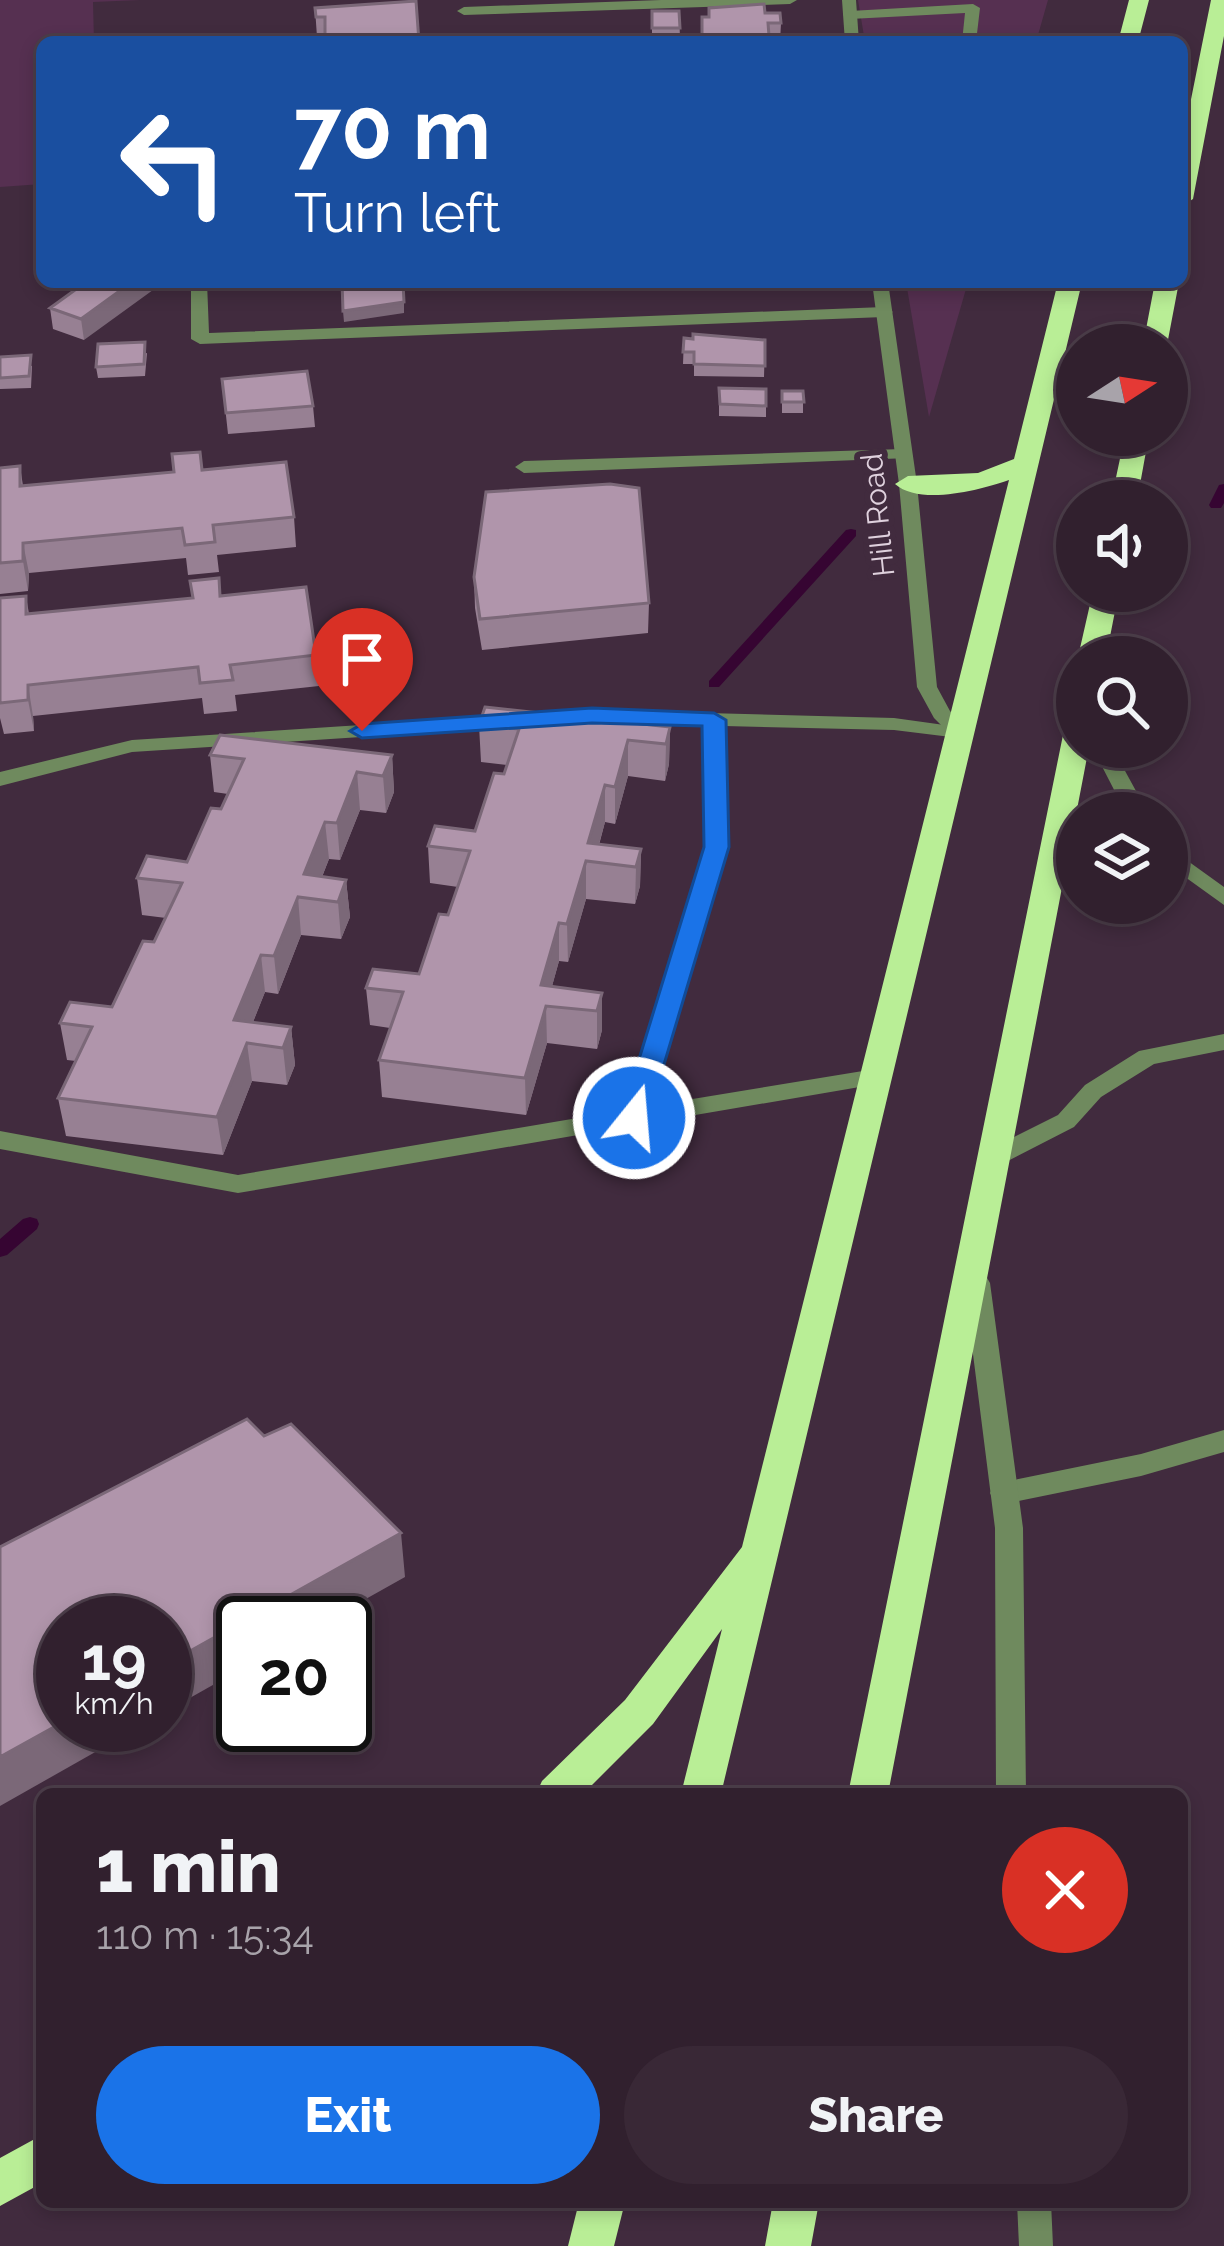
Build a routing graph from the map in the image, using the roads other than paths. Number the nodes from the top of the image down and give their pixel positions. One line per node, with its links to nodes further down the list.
1 (790, 0): 5 (street)
2 (1138, 0): 8 (highway)
3 (973, 4): 4 (street); 7 (street)
4 (850, 8)
5 (464, 11)
6 (1220, 14): 9 (highway)
7 (970, 36)
8 (1129, 36)
9 (1188, 170)
10 (199, 288): 14 (street)
11 (881, 288): 14 (street, Hill Road)
12 (1069, 288): 17 (highway)
13 (1166, 288): 15 (highway)
14 (884, 312): 16 (street, Hill Road)
15 (1159, 324)
16 (903, 454): 18 (street); 19 (street, Hill Road)
17 (1026, 463): 19 (highway); 21 (highway)
18 (524, 467)
19 (908, 484): 21 (street, Hill Road)
20 (714, 720): 21 (street); 23 (street); 28 (street)
21 (959, 731): 27 (highway)
22 (1070, 768): 30 (highway)
23 (0, 779)
24 (1188, 870): 25 (street)
25 (1224, 898)
26 (1224, 1042): 30 (street)
27 (875, 1077): 28 (street); 34 (highway)
28 (634, 1118): 29 (street)
29 (0, 1140)
30 (993, 1158): 31 (highway)
31 (973, 1256): 33 (street); 37 (highway)
32 (1224, 1441): 33 (street)
33 (1004, 1493): 38 (street)
34 (761, 1544): 35 (highway); 36 (highway)
35 (562, 1788)
36 (702, 1788)
37 (869, 1788)
38 (1011, 1788)
39 (36, 2161): 40 (highway)
40 (0, 2184)
41 (600, 2208): 44 (highway)
42 (795, 2208): 45 (highway)
43 (1034, 2208): 46 (street)
44 (591, 2246)
45 (788, 2246)
46 (1036, 2246)

